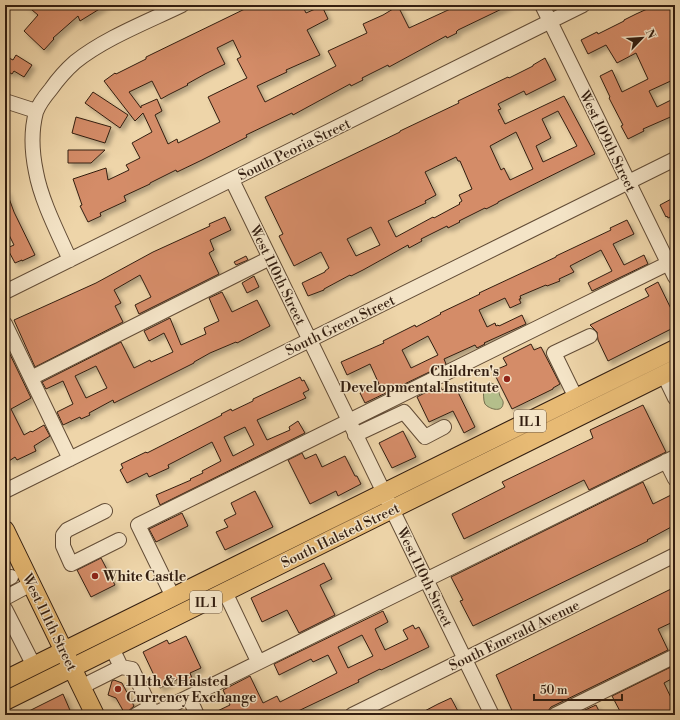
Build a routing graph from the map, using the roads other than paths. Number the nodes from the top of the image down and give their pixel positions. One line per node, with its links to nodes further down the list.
1 (182, 5): 6 (street)
2 (542, 5): 4 (street, West 109th Street)
3 (583, 5): 4 (street, South Peoria Street)
4 (550, 22): 8 (street, South Peoria Street); 9 (street, West 109th Street)
5 (5, 100): 6 (street)
6 (36, 111): 11 (street)
7 (675, 159): 9 (street, South Green Street)
8 (232, 180): 10 (street, West 110th Street); 11 (street, South Peoria Street)
9 (628, 182): 12 (street, West 109th Street); 17 (street, South Green Street)
10 (270, 258): 17 (street, West 110th Street); 20 (street)
11 (70, 260): 14 (street, South Peoria Street)
12 (672, 262): 13 (street, West 109th Street); 23 (street)
13 (675, 277)
14 (5, 292)
15 (5, 324): 20 (street)
16 (590, 336): 21 (street)
17 (309, 340): 23 (street, West 110th Street); 26 (street, South Green Street)
18 (675, 349): 21 (main road, South Halsted Street / IL 1)
19 (669, 372): 22 (street); 31 (main road, South Halsted Street / IL 1)
20 (31, 378): 26 (street)
21 (576, 398): 30 (main road, South Halsted Street / IL 1)
22 (675, 398)
23 (349, 421): 25 (street, West 110th Street); 39 (street)
24 (444, 427): 25 (street)
25 (355, 435): 30 (street, West 110th Street)
26 (70, 459): 29 (street, South Green Street)
27 (671, 459): 28 (street); 36 (street)
28 (675, 479)
29 (5, 491)
30 (384, 493): 31 (street, West 110th Street); 39 (main road, South Halsted Street / IL 1)
31 (392, 509): 36 (street, West 110th Street); 38 (main road, South Halsted Street / IL 1)
32 (105, 511): 34 (street)
33 (5, 530): 37 (main road, West 111th Street)
34 (119, 540)
35 (675, 555): 46 (street, South Emerald Avenue)
36 (426, 580): 46 (street, West 110th Street); 52 (street)
37 (31, 584): 40 (street); 43 (main road, West 111th Street)
38 (225, 592): 42 (main road, South Halsted Street / IL 1); 45 (street)
39 (173, 597): 43 (main road, South Halsted Street / IL 1)
40 (5, 598)
41 (5, 608): 47 (street)
42 (112, 648): 48 (street); 49 (main road, South Halsted Street / IL 1)
43 (64, 651): 47 (main road, South Halsted Street / IL 1); 49 (main road, West 111th Street)
44 (675, 656): 60 (street)
45 (256, 657)
46 (465, 659): 58 (street, South Emerald Avenue); 59 (street, West 110th Street)
47 (34, 666): 50 (main road, South Halsted Street / IL 1)
48 (121, 667): 51 (street); 55 (street)
49 (72, 668): 51 (main road, West 111th Street); 53 (main road, South Halsted Street / IL 1)
50 (5, 680)
51 (81, 687): 54 (main road, West 111th Street)
52 (189, 697): 56 (street); 57 (street)
53 (5, 701)
54 (95, 715)
55 (136, 715)
56 (152, 715)
57 (198, 715)
58 (352, 715)
59 (492, 715)
60 (555, 715)

